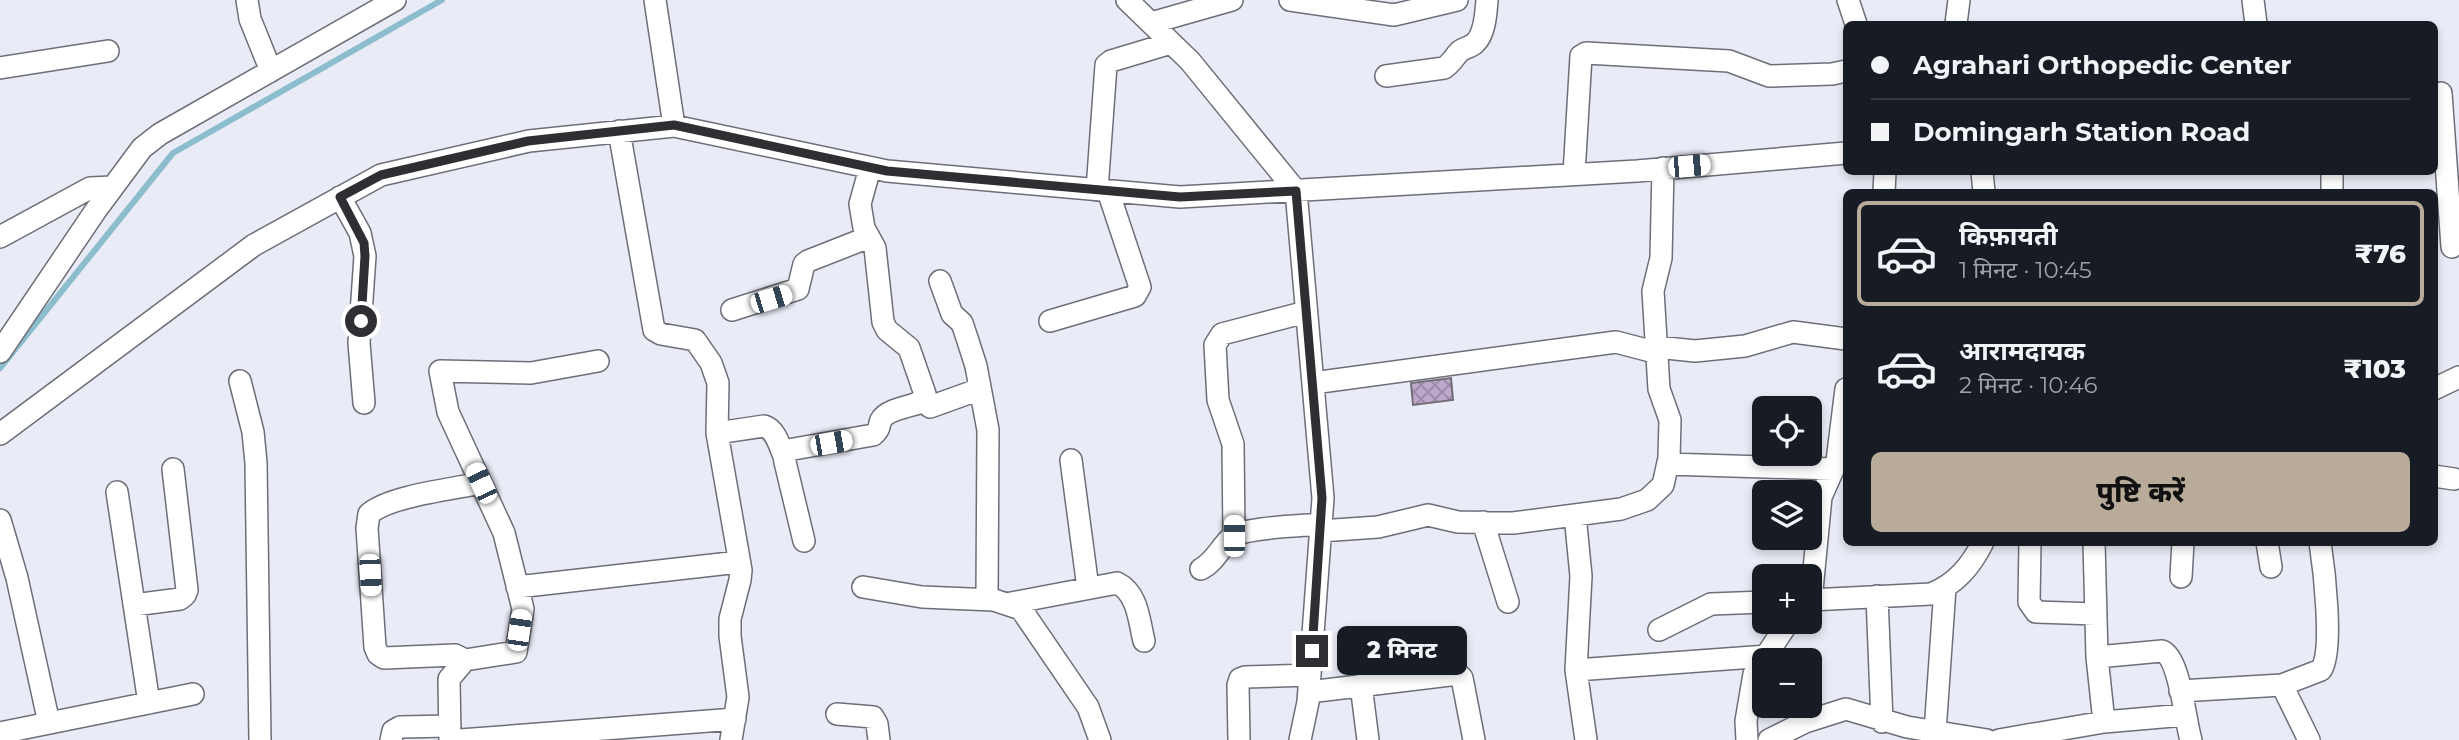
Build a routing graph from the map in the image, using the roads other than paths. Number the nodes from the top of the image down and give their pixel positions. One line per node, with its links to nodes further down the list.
1 (247, 0): 20 (street)
2 (395, 0): 20 (street)
3 (655, 0): 24 (street)
4 (1126, 0): 16 (street)
5 (1232, 0): 12 (street)
6 (1290, 0): 7 (street)
7 (1457, 0)
8 (1487, 0): 22 (street)
9 (1848, 0): 13 (street)
10 (1959, 0): 14 (street)
11 (2253, 0): 15 (street)
12 (1207, 4): 16 (street)
13 (1855, 21)
14 (1956, 21)
15 (2256, 21)
16 (1151, 23): 17 (street)
17 (1171, 43): 31 (street); 32 (street)
18 (108, 51): 19 (street)
19 (0, 68)
20 (271, 71): 30 (street)
21 (1843, 72): 29 (street)
22 (1386, 76)
23 (2445, 93): 36 (street)
24 (674, 125): 25 (street); 27 (street)
25 (619, 131): 33 (street); 53 (street)
26 (1843, 153): 28 (street)
27 (870, 168): 31 (street); 35 (street)
28 (1663, 168): 29 (street); 42 (street)
29 (1574, 174): 32 (street)
30 (113, 187): 34 (street); 43 (street)
31 (1103, 190): 32 (street); 40 (street)
32 (1296, 191): 39 (street)
33 (340, 197): 50 (street); 54 (street)
34 (0, 237)
35 (869, 237): 38 (street); 55 (street)
36 (2452, 247)
37 (940, 281): 49 (street)
38 (732, 310)
39 (1306, 312): 47 (street); 66 (street)
40 (1050, 321)
41 (1843, 339): 42 (street)
42 (1658, 350): 47 (street); 57 (street)
43 (0, 352)
44 (598, 361): 60 (street)
45 (2459, 377): 48 (street)
46 (240, 381): 114 (street)
47 (1313, 383): 65 (street)
48 (2438, 387)
49 (980, 389): 51 (street); 85 (street)
50 (364, 403)
51 (930, 407)
52 (1843, 413): 59 (street)
53 (717, 433): 55 (street); 74 (street)
54 (0, 434)
55 (784, 456): 67 (street)
56 (1071, 460): 82 (street)
57 (1668, 464): 59 (street); 62 (street)
58 (173, 469): 88 (street)
59 (1833, 469): 75 (street)
60 (481, 483): 79 (street); 94 (street)
61 (117, 492): 88 (street)
62 (1575, 515): 64 (street); 95 (street)
63 (0, 520): 106 (street)
64 (1483, 522): 65 (street); 86 (street)
65 (1320, 528): 66 (street); 96 (street)
66 (1234, 536): 77 (street)
67 (804, 541)
68 (1981, 546): 81 (street)
69 (2030, 546): 89 (street)
70 (2094, 546): 89 (street)
71 (2183, 546): 78 (street)
72 (2268, 546): 76 (street)
73 (2320, 546): 98 (street)
74 (739, 562): 79 (street); 108 (street)
75 (1814, 564)
76 (2271, 568)
77 (1201, 569)
78 (2181, 577)
79 (517, 587): 94 (street)
80 (863, 587): 85 (street)
81 (1945, 588): 83 (street); 109 (street)
82 (1088, 589): 85 (street); 91 (street)
83 (1877, 596): 84 (street); 105 (street)
84 (1822, 599)
85 (996, 602): 117 (street)
86 (1508, 602)
87 (1752, 602): 90 (street)
88 (134, 606): 102 (street)
89 (2096, 614): 93 (street)
90 (1659, 630)
91 (1144, 641)
92 (1752, 657): 95 (street)
93 (2097, 657): 100 (street); 107 (street)
94 (465, 660): 112 (street)
95 (1576, 670): 122 (street)
96 (1309, 683): 97 (street); 118 (street); 119 (street)
97 (1361, 685): 120 (street); 121 (street)
98 (2281, 685): 100 (street); 128 (street)
99 (1752, 686): 123 (street)
100 (2180, 691): 104 (street)
101 (193, 694): 102 (street)
102 (149, 703): 106 (street)
103 (837, 714): 116 (street)
104 (2185, 715): 107 (street); 127 (street)
105 (1882, 722): 109 (street); 124 (street)
106 (49, 723): 110 (street)
107 (2110, 727): 111 (street)
108 (733, 730): 113 (street)
109 (1934, 732): 125 (street)
110 (0, 733)
111 (2071, 734): 126 (street)
112 (454, 735): 113 (street); 115 (street)
113 (590, 735)
114 (260, 740)
115 (391, 740)
116 (878, 740)
117 (1100, 740)
118 (1239, 740)
119 (1300, 740)
120 (1368, 740)
121 (1474, 740)
122 (1586, 740)
123 (1747, 740)
124 (1769, 740)
125 (1987, 740)
126 (1999, 740)
127 (2191, 740)
128 (2309, 740)

